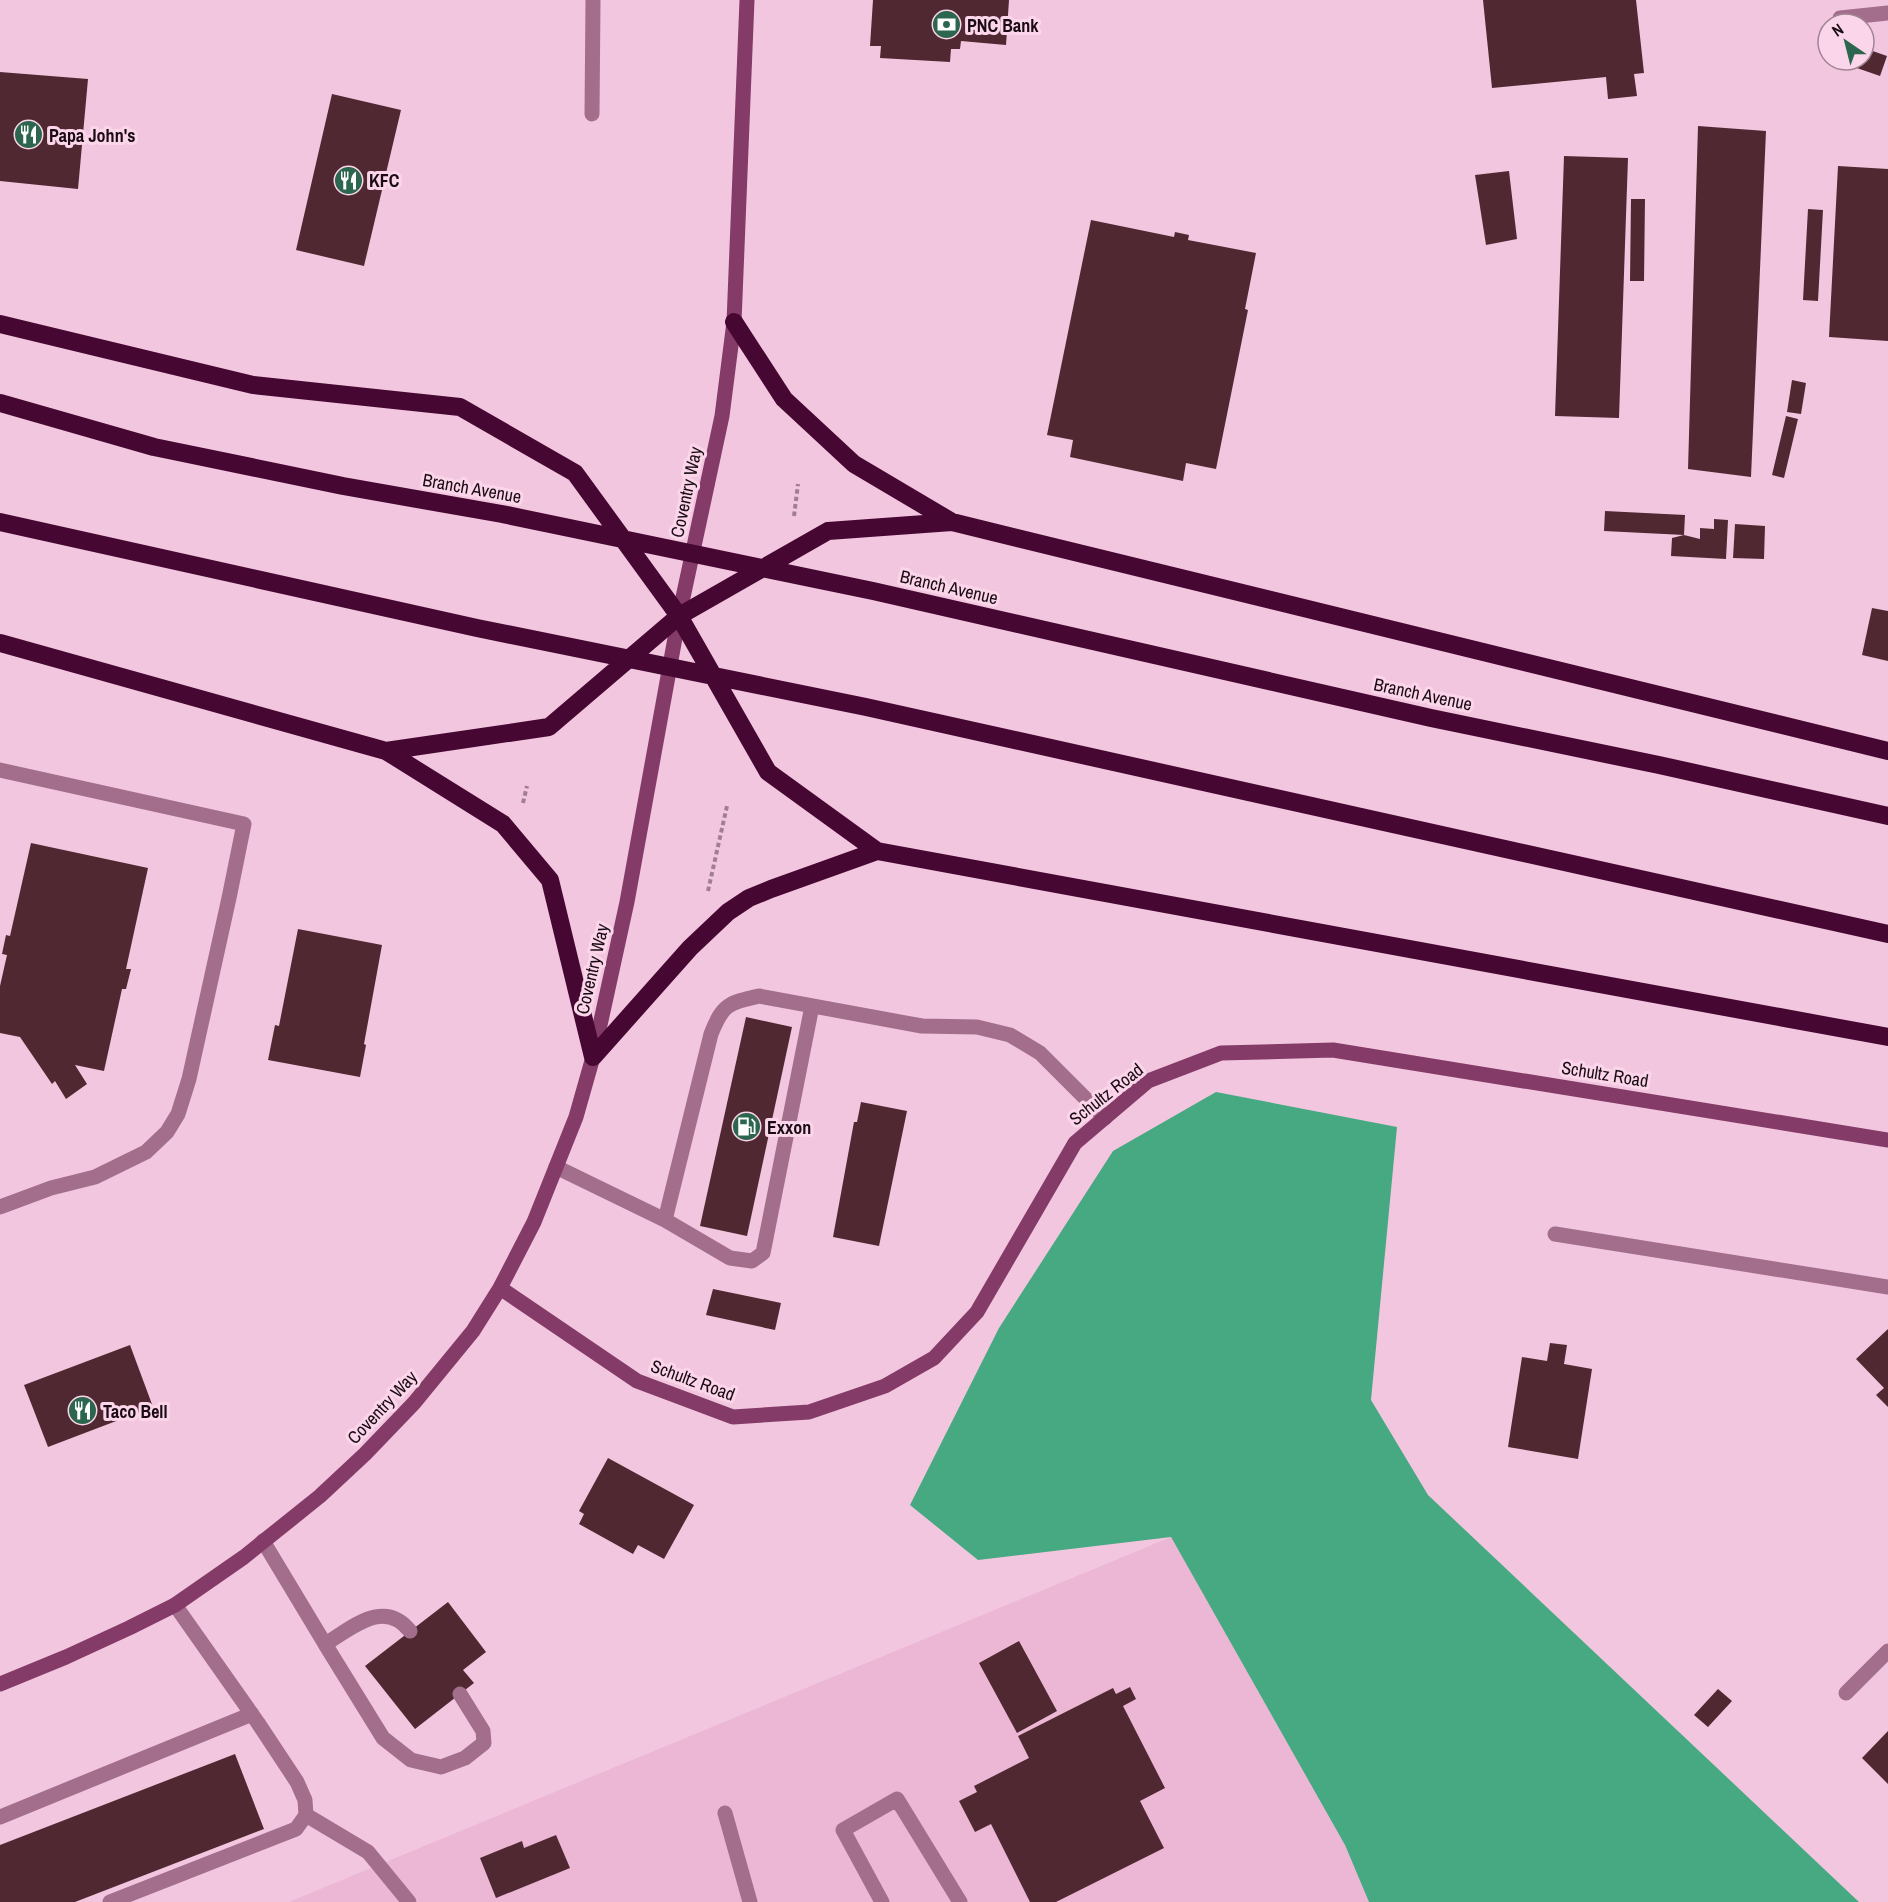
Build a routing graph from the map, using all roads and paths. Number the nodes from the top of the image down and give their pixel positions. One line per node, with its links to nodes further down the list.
1 (593, 0): 3 (lane)
2 (747, 0): 4 (main road, Coventry Way)
3 (592, 114)
4 (734, 322): 10 (highway); 11 (main road, Coventry Way)
5 (0, 324): 11 (highway)
6 (0, 403): 17 (highway, Branch Avenue)
7 (798, 484): 8 (path)
8 (794, 519)
9 (0, 522): 20 (highway)
10 (952, 522): 11 (highway); 14 (highway)
11 (679, 616): 13 (highway); 18 (highway); 23 (main road, Coventry Way)
12 (0, 643): 13 (highway)
13 (386, 751): 23 (highway)
14 (1888, 751)
15 (0, 770): 27 (lane)
16 (727, 806): 19 (path)
17 (1888, 816)
18 (877, 851): 22 (highway); 23 (highway)
19 (707, 896)
20 (1888, 934)
21 (812, 1006): 24 (lane); 28 (lane); 28 (lane)
22 (1888, 1037)
23 (593, 1057): 26 (main road, Coventry Way)
24 (1105, 1118): 25 (main road, Schultz Road); 31 (main road, Schultz Road)
25 (1888, 1140)
26 (556, 1167): 28 (lane); 31 (main road, Coventry Way)
27 (0, 1207)
28 (665, 1220)
29 (1555, 1234): 30 (lane)
30 (1888, 1287)
31 (500, 1288): 32 (main road, Coventry Way)
32 (264, 1541): 33 (main road, Coventry Way); 35 (lane)
33 (174, 1605): 37 (main road, Coventry Way); 40 (lane)
34 (410, 1631): 35 (lane)
35 (325, 1644): 38 (lane)
36 (1888, 1651): 39 (lane)
37 (0, 1684)
38 (460, 1694)
39 (1846, 1694)
40 (252, 1714): 42 (lane); 43 (lane)
41 (725, 1813): 46 (lane)
42 (306, 1815): 44 (lane); 45 (lane)
43 (0, 1817)
44 (110, 1902)
45 (409, 1902)
46 (750, 1902)
47 (882, 1902): 48 (lane)
48 (960, 1902)

